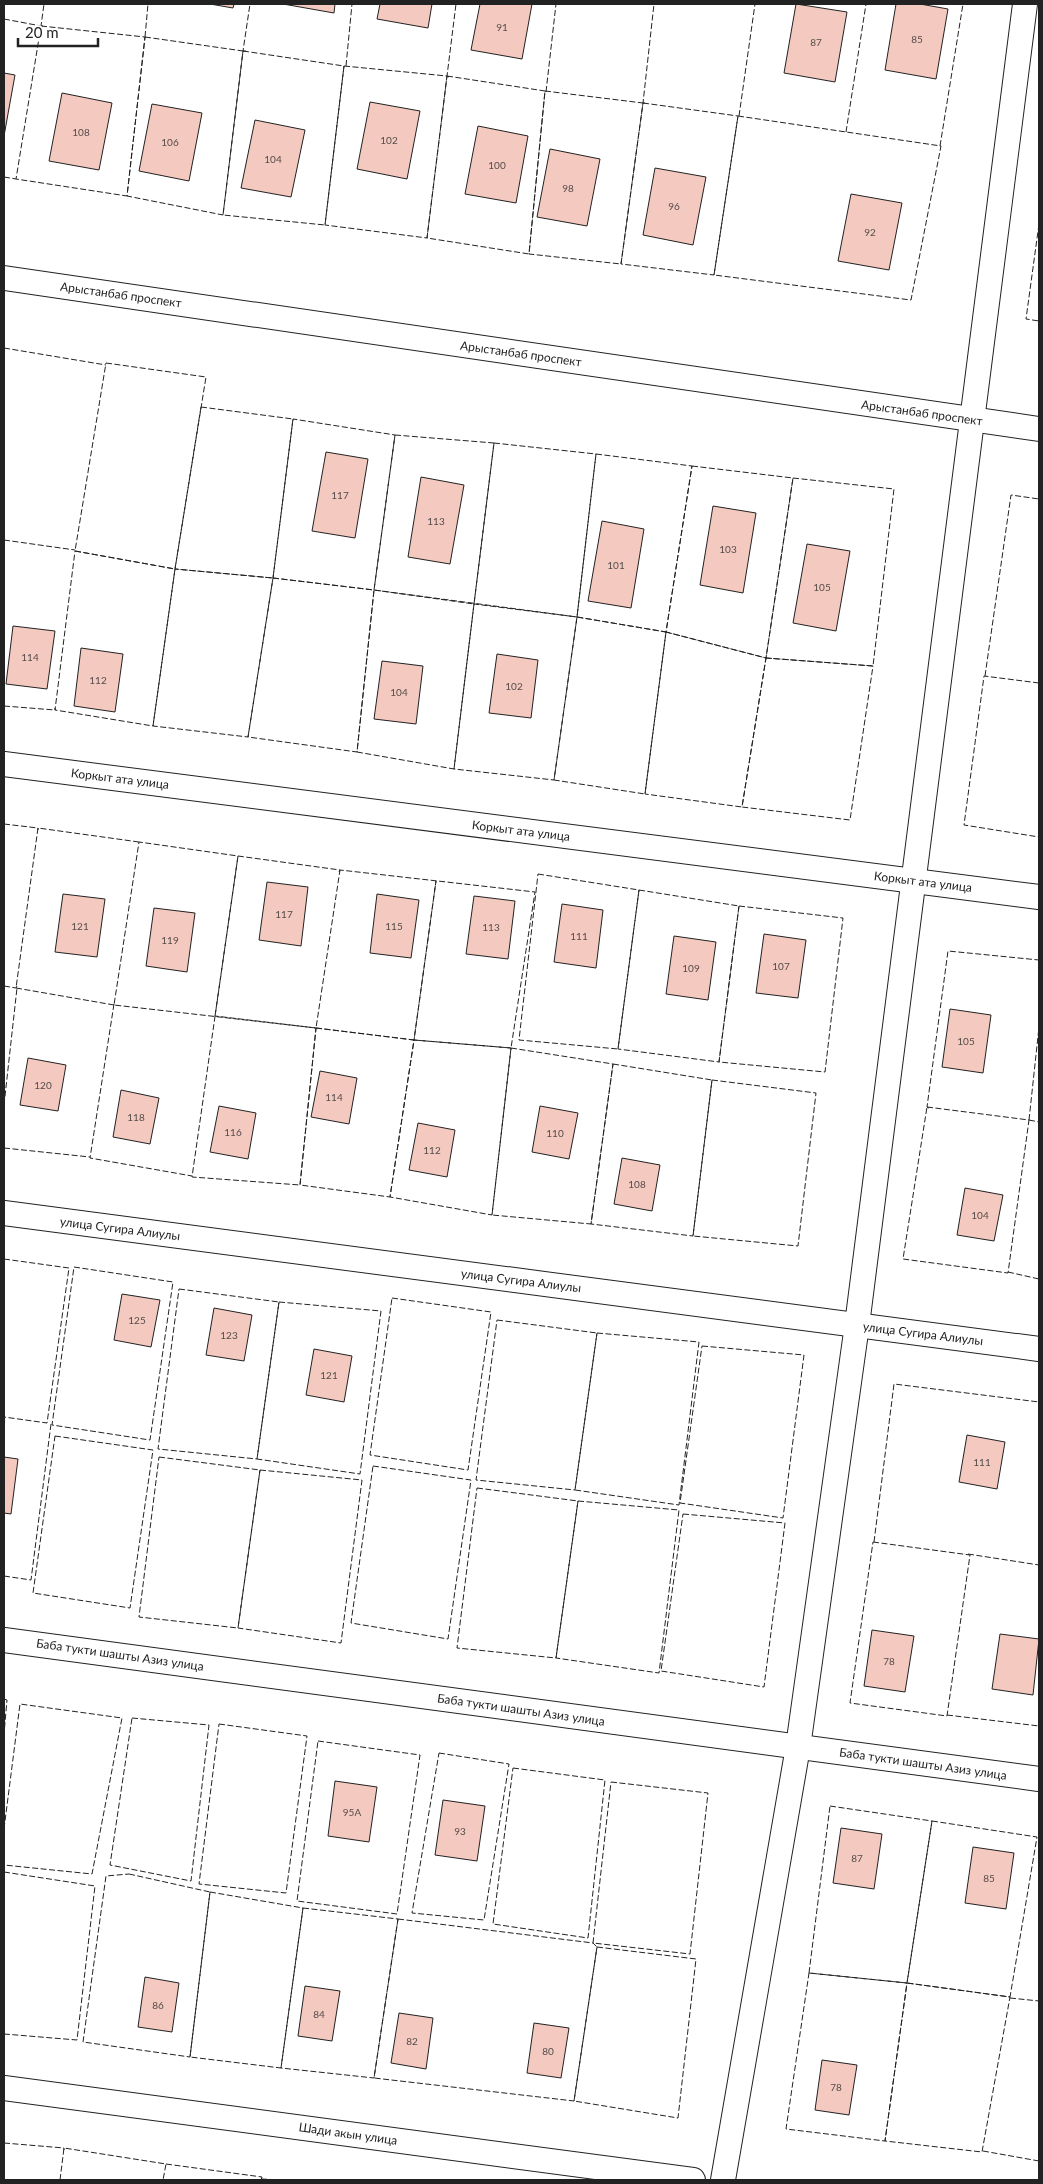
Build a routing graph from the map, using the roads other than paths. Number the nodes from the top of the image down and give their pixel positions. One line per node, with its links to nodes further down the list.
1 (1025, 4): 3 (street)
2 (4, 278): 3 (street, Арыстанбаб проспект)
3 (972, 421): 4 (street, Арыстанбаб проспект); 6 (street)
4 (1039, 429)
5 (4, 764): 6 (street, Коркыт ата улица)
6 (915, 881): 7 (street, Коркыт ата улица); 9 (street)
7 (1039, 897)
8 (4, 1213): 9 (street, улица Сугира Алиулы)
9 (857, 1325): 10 (street, улица Сугира Алиулы); 12 (street)
10 (1039, 1349)
11 (4, 1640): 12 (street, Баба тукти шашты Азиз улица)
12 (798, 1747): 13 (street, Баба тукти шашты Азиз улица); 16 (street)
13 (1039, 1779)
14 (4, 2088): 15 (street, Шади акын улица)
15 (693, 2180)
16 (723, 2180)

